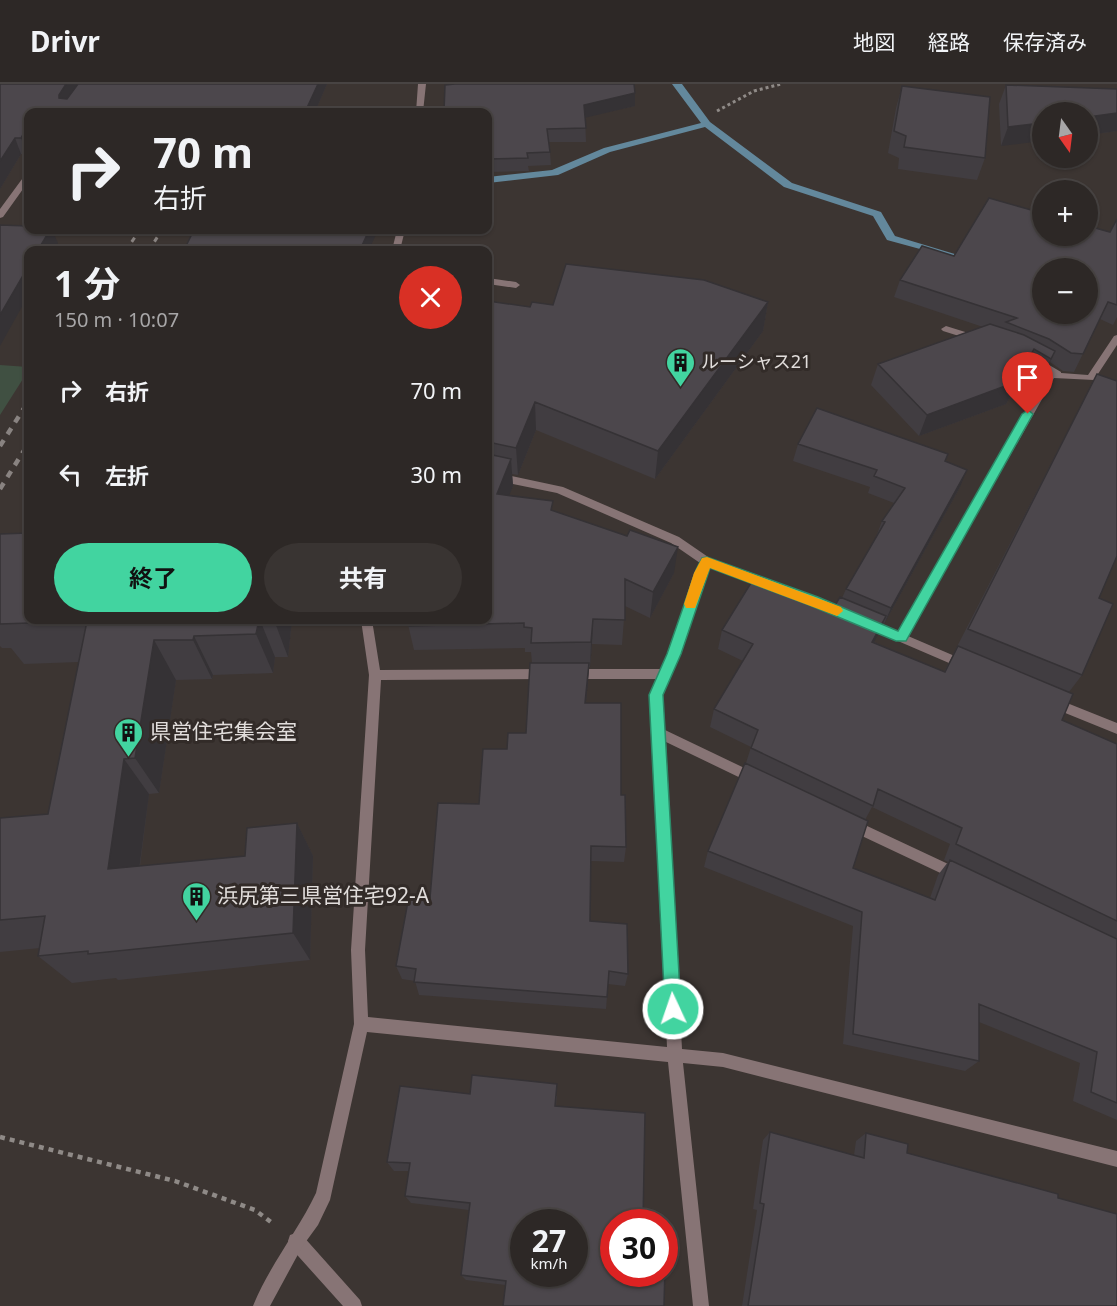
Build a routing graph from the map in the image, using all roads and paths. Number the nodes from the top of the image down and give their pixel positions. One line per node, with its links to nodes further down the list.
1 (422, 84): 3 (street)
2 (781, 84): 4 (path)
3 (420, 108)
4 (717, 111)
5 (24, 182): 6 (street)
6 (0, 215)
7 (492, 282): 8 (street)
8 (516, 285)
9 (946, 329): 11 (street)
10 (1117, 338): 13 (street)
11 (988, 342)
12 (1029, 357): 13 (street)
13 (1058, 374): 17 (street)
14 (492, 476): 15 (street)
15 (707, 562): 17 (street); 19 (street)
16 (367, 624): 20 (street)
17 (901, 638): 18 (street)
18 (977, 670)
19 (667, 674): 20 (street); 23 (street)
20 (375, 675): 27 (street)
21 (1041, 697): 22 (street)
22 (1117, 729)
23 (659, 733): 24 (street); 28 (street)
24 (765, 784)
25 (840, 819): 26 (street)
26 (968, 880)
27 (361, 1024): 28 (street); 31 (street)
28 (675, 1055): 30 (street); 34 (street)
29 (0, 1137): 31 (path)
30 (1117, 1159)
31 (296, 1241): 32 (street); 33 (street)
32 (261, 1306)
33 (354, 1306)
34 (700, 1306)

